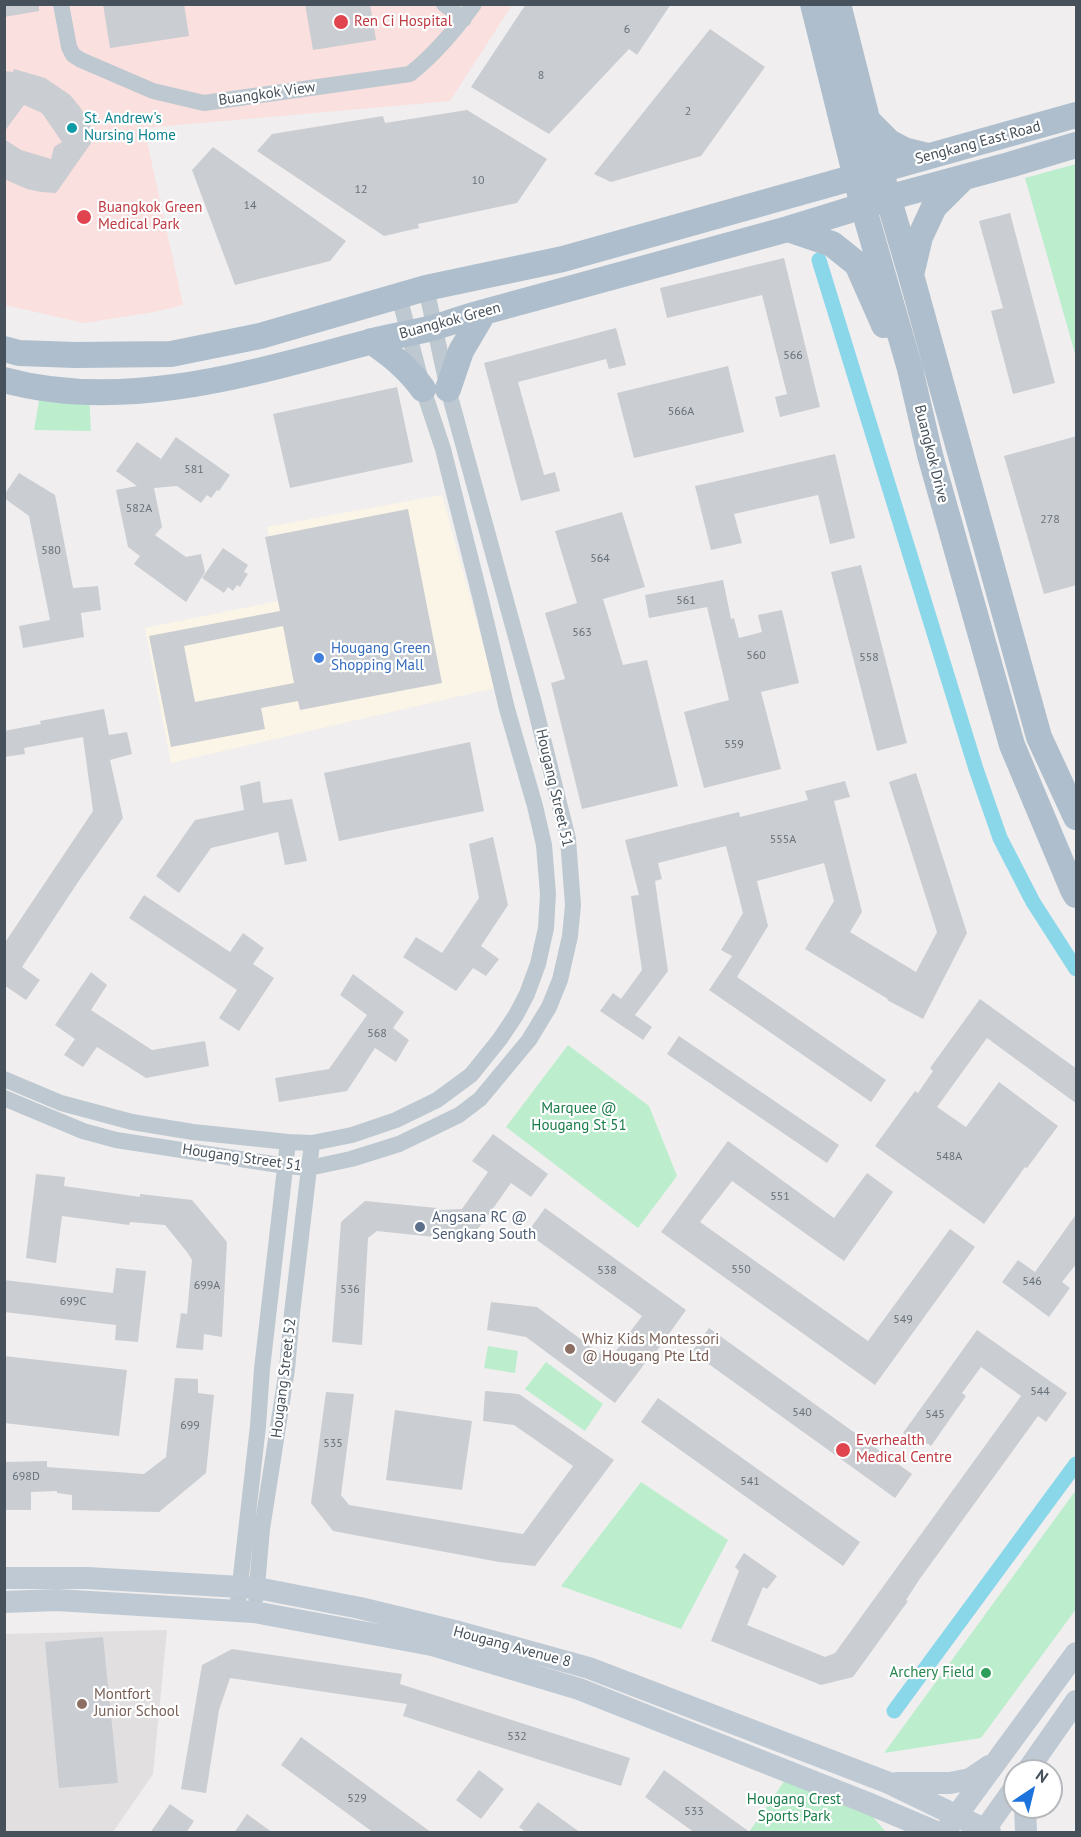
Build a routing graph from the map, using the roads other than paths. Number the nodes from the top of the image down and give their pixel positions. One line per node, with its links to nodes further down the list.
1 (61, 4): 6 (street, Buangkok View)
2 (444, 4): 6 (street)
3 (474, 4): 6 (street, Buangkok View)
4 (813, 4): 9 (main road, Buangkok Drive)
5 (838, 4): 8 (main road, Buangkok Drive)
6 (464, 19)
7 (1077, 116): 11 (main road, Sengkang East Road)
8 (868, 121): 11 (main road); 12 (main road, Buangkok Drive)
9 (845, 133): 12 (main road, Buangkok Drive); 14 (main road)
10 (1077, 145): 13 (main road, Sengkang East Road)
11 (928, 156): 12 (main road, Sengkang East Road)
12 (868, 174): 14 (main road); 15 (main road, Buangkok Drive); 16 (main road, Buangkok Drive)
13 (964, 176): 15 (main road, Sengkang East Road); 18 (main road)
14 (810, 190): 19 (main road)
15 (888, 199): 16 (main road, Buangkok Green); 18 (main road, Buangkok Drive)
16 (863, 206): 17 (main road, Buangkok Green); 26 (main road, Buangkok Drive)
17 (788, 229): 21 (main road, Buangkok Green); 26 (main road)
18 (911, 275): 30 (main road, Buangkok Drive)
19 (426, 288): 20 (main road); 22 (street, Hougang Street 51)
20 (399, 296): 23 (street, Hougang Street 51); 25 (main road)
21 (484, 312): 22 (main road, Buangkok Green); 29 (main road)
22 (435, 327): 23 (main road, Buangkok Green); 29 (street, Hougang Street 51)
23 (408, 332): 24 (main road, Buangkok Green); 28 (street, Hougang Street 51)
24 (371, 341): 27 (main road, Buangkok Green); 28 (main road)
25 (4, 349)
26 (910, 369): 31 (main road, Buangkok Drive)
27 (4, 380)
28 (423, 388): 35 (street, Hougang Street 51)
29 (448, 389): 37 (street, Hougang Street 51)
30 (1077, 817)
31 (1077, 895)
32 (4, 1079): 34 (street, Hougang Street 51)
33 (4, 1098): 36 (street, Hougang Street 51)
34 (288, 1142): 35 (street, Hougang Street 51); 36 (street, Hougang Street 52)
35 (312, 1143): 37 (street, Hougang Street 52)
36 (286, 1166): 37 (street, Hougang Street 51); 39 (street, Hougang Street 52)
37 (309, 1168): 39 (street, Hougang Street 52)
38 (4, 1578): 39 (main road, Hougang Avenue 8)
39 (248, 1587): 41 (street, Hougang Street 52); 46 (main road, Hougang Avenue 8)
40 (4, 1602): 41 (main road, Hougang Avenue 8)
41 (245, 1611): 47 (main road, Hougang Avenue 8)
42 (1077, 1653): 44 (main road)
43 (1077, 1701): 45 (main road)
44 (1010, 1743): 46 (main road); 49 (main road)
45 (1037, 1759)
46 (889, 1783): 49 (main road, Hougang Avenue 8)
47 (865, 1802): 51 (main road); 52 (main road, Hougang Avenue 8)
48 (1003, 1806): 50 (main road)
49 (951, 1824): 50 (main road, Hougang Avenue 8)
50 (986, 1832)
51 (893, 1833)
52 (936, 1833)

